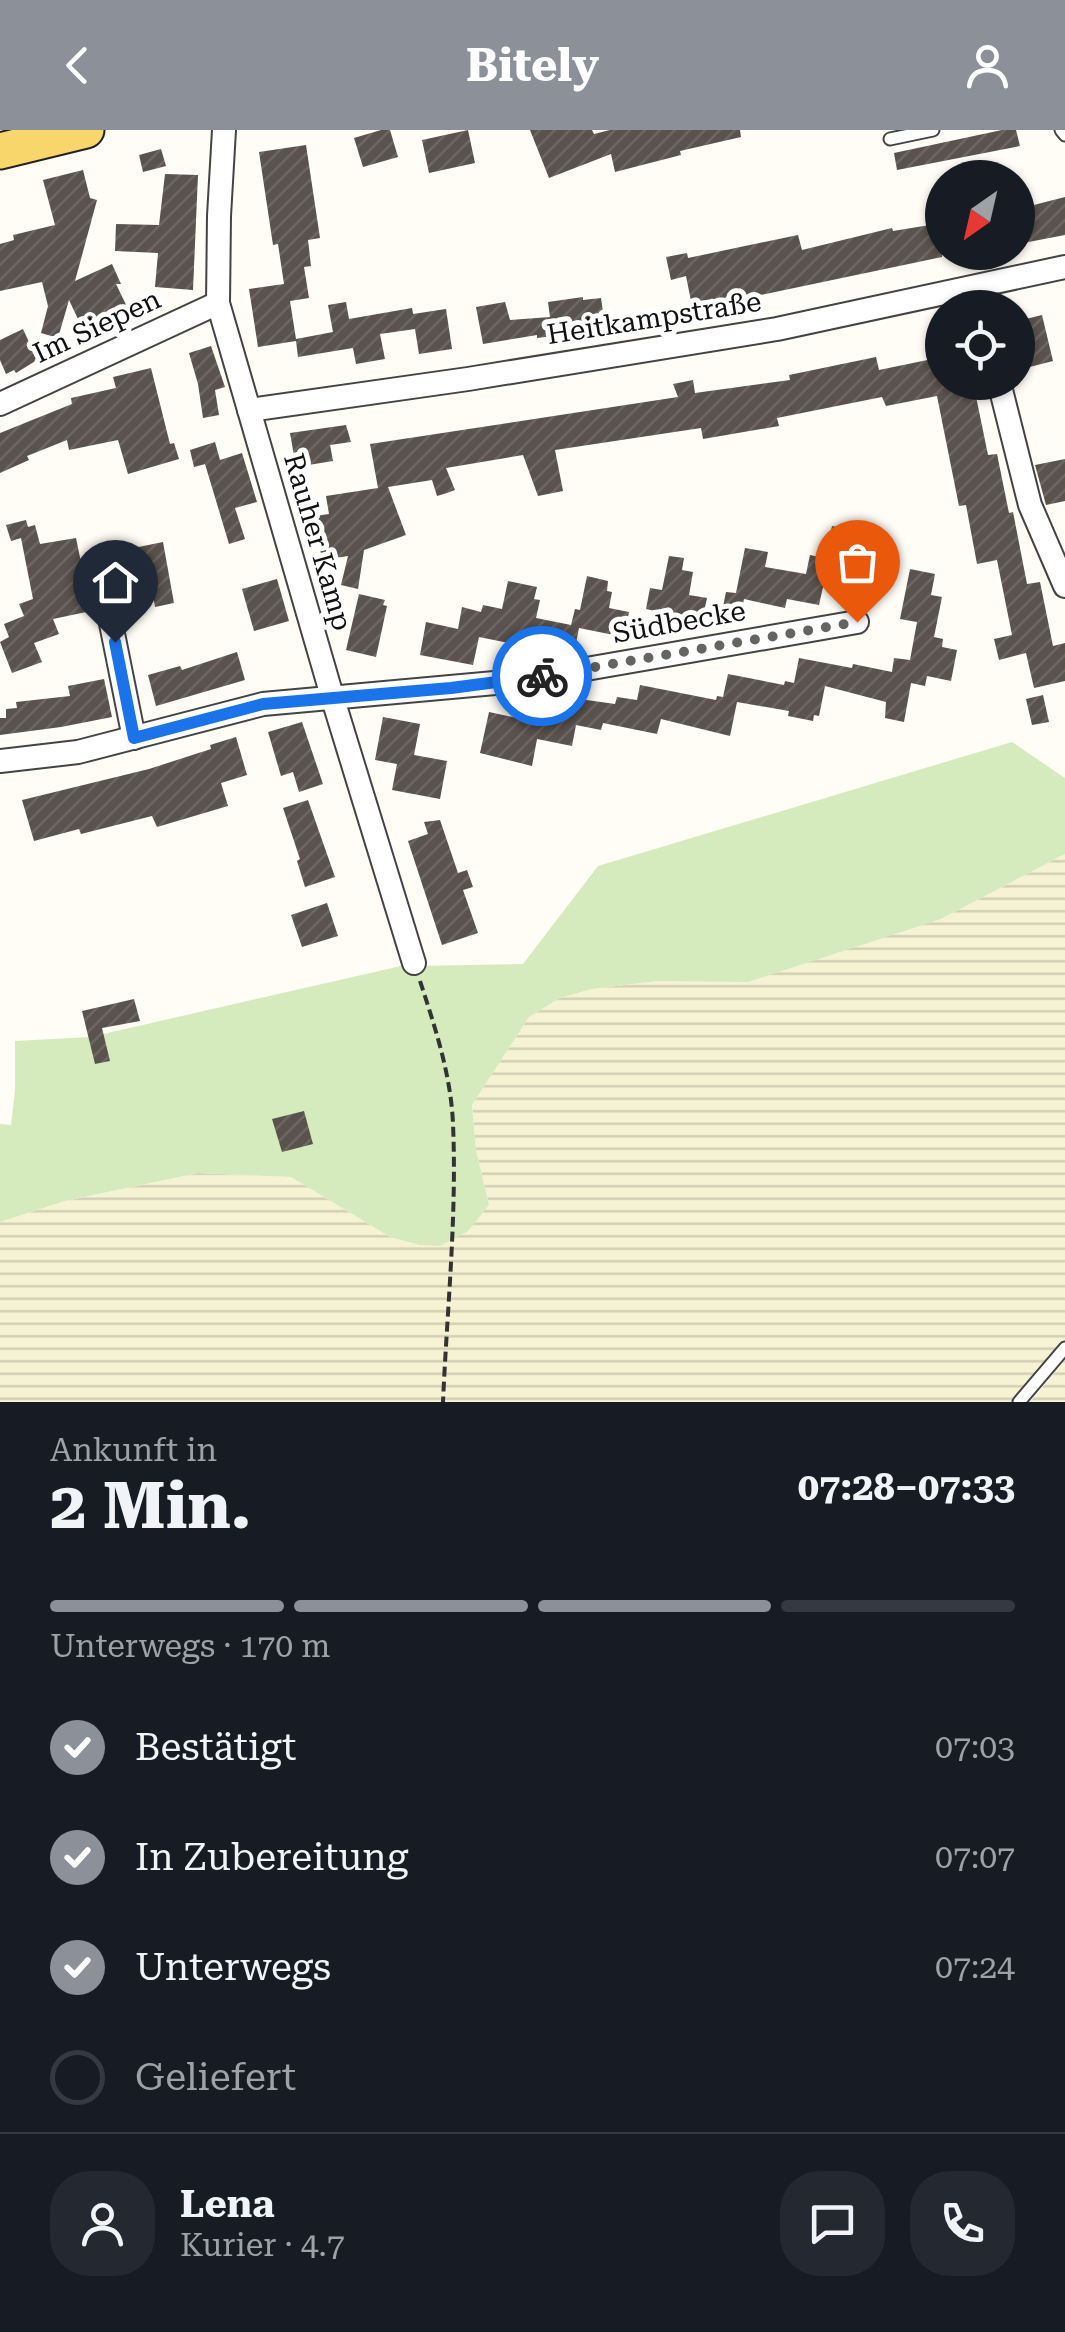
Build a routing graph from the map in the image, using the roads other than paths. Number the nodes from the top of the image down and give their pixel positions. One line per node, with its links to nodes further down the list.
1 (86, 130): 5 (main road)
2 (224, 130): 8 (street, Rauher Kamp)
3 (934, 130): 4 (lane)
4 (890, 138)
5 (0, 151)
6 (1065, 267): 7 (street, Heitkampstraße)
7 (998, 290)
8 (218, 302): 11 (street, Im Siepen); 12 (street, Rauher Kamp)
9 (925, 305): 12 (street, Heitkampstraße)
10 (1004, 400): 14 (street)
11 (0, 404)
12 (249, 410): 16 (street, Rauher Kamp)
13 (102, 578): 17 (street)
14 (1065, 586)
15 (857, 622): 16 (street, Südbecke)
16 (332, 696): 17 (street, Südbecke); 19 (street, Rauher Kamp)
17 (134, 738): 18 (street, Südbecke)
18 (0, 761)
19 (414, 963)
20 (1065, 1348): 21 (lane)
21 (1018, 1402)

